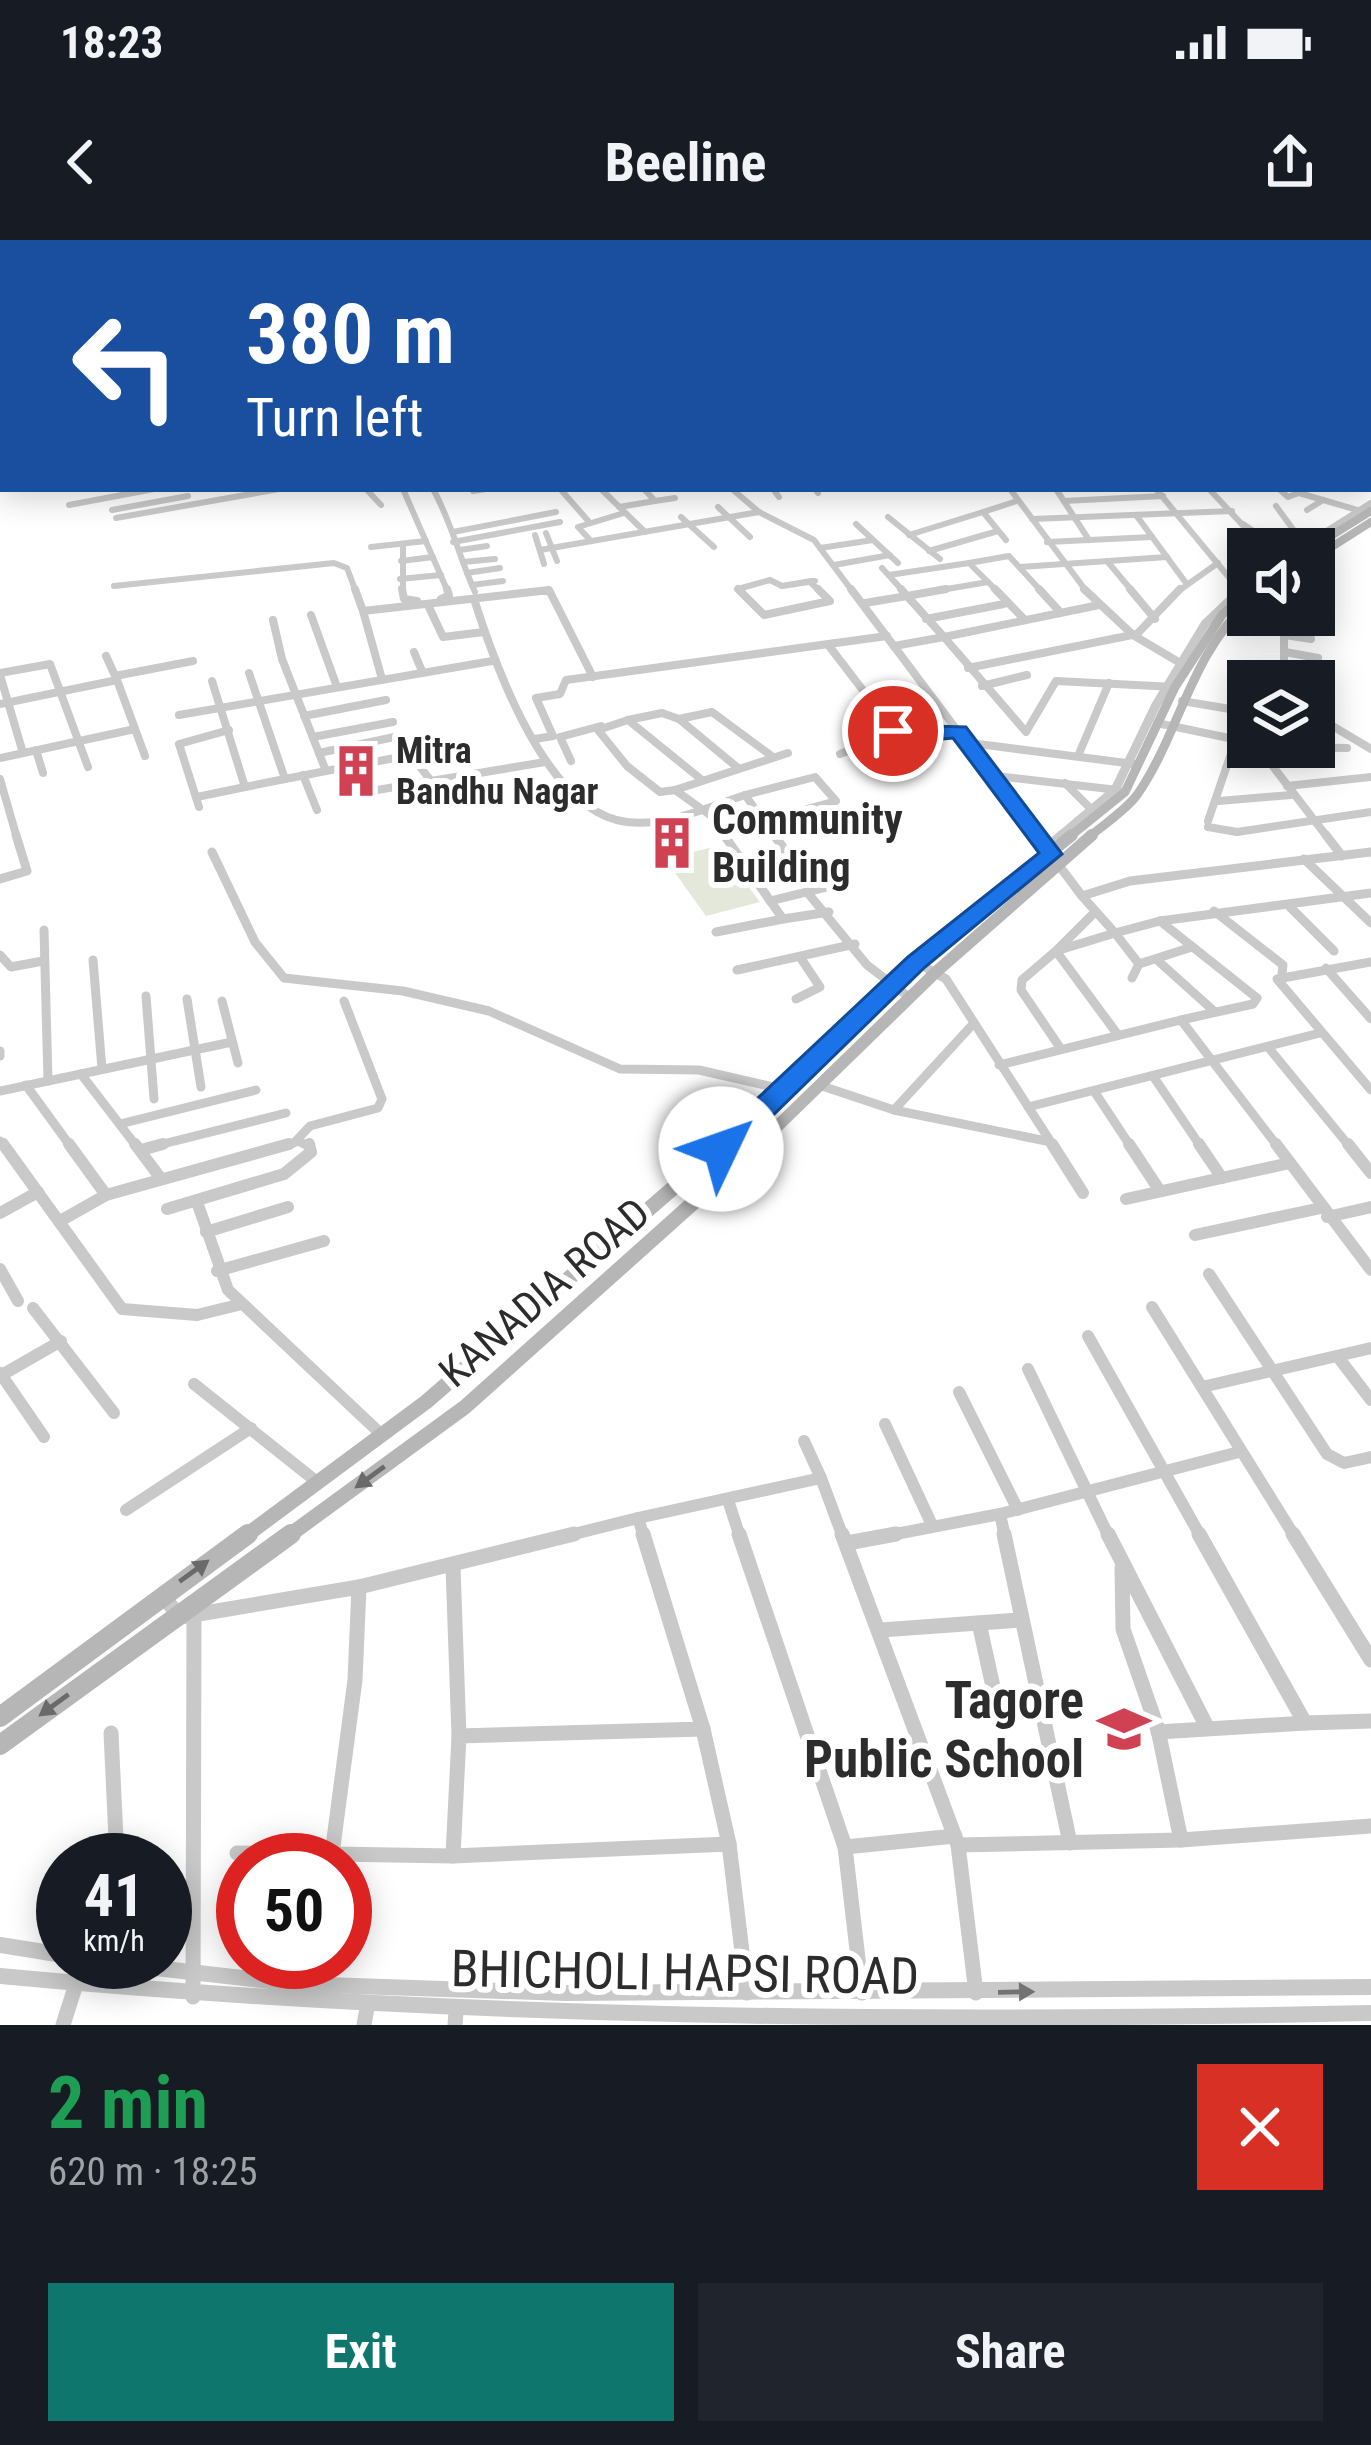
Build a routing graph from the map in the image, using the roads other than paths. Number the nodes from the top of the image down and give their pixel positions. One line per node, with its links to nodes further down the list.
1 (138, 492): 24 (street)
2 (239, 492): 15 (street)
3 (369, 492): 25 (street)
4 (405, 492): 57 (street)
5 (434, 492): 54 (street)
6 (563, 492): 43 (street)
7 (604, 492): 28 (street)
8 (647, 492): 21 (street)
9 (736, 492): 31 (street)
10 (775, 492): 17 (street)
11 (1012, 492): 22 (street)
12 (1058, 492): 23 (street)
13 (1159, 492): 16 (street)
14 (1308, 492): 20 (street)
15 (188, 496): 35 (street)
16 (1163, 496): 23 (street); 34 (street)
17 (779, 497)
18 (675, 498): 21 (street)
19 (1224, 500): 34 (street); 46 (street)
20 (1323, 500): 29 (street); 33 (street)
21 (656, 501): 28 (street)
22 (1017, 501): 32 (street); 41 (street)
23 (1064, 501): 40 (street)
24 (69, 505)
25 (381, 505)
26 (1276, 506): 46 (street)
27 (718, 507): 39 (street)
28 (622, 510): 43 (street); 50 (street)
29 (1307, 510)
30 (556, 512): 54 (street)
31 (759, 512): 39 (street); 69 (street)
32 (983, 512): 48 (street); 53 (street)
33 (1368, 512): 49 (main road); 61 (main road)
34 (1177, 513): 36 (street); 84 (street)
35 (114, 514)
36 (1136, 515): 40 (street); 55 (street)
37 (681, 517): 44 (street)
38 (888, 517): 53 (street)
39 (728, 518): 44 (street); 56 (street)
40 (1075, 518): 41 (street); 60 (street)
41 (1032, 519): 63 (street)
42 (560, 521): 54 (street)
43 (590, 523): 62 (street)
44 (690, 524): 50 (street); 66 (street)
45 (856, 524): 58 (street)
46 (1246, 524): 47 (street)
47 (1249, 528)
48 (998, 530): 59 (street); 72 (street)
49 (1335, 530)
50 (645, 532): 62 (street)
51 (545, 533): 68 (street)
52 (535, 535): 71 (street)
53 (909, 535): 72 (street)
54 (453, 536): 57 (street); 70 (street)
55 (1152, 536): 60 (street); 74 (street)
56 (750, 537)
57 (426, 540): 64 (street); 75 (street)
58 (873, 540): 69 (street); 73 (street)
59 (1006, 540)
60 (1089, 540): 63 (street)
61 (1335, 540)
62 (591, 541): 68 (street)
63 (1047, 542): 86 (street)
64 (404, 544): 67 (street); 78 (street)
65 (487, 546): 70 (street)
66 (714, 547)
67 (371, 548)
68 (552, 548): 71 (street); 79 (street)
69 (820, 548): 87 (street)
70 (460, 550): 81 (street)
71 (540, 550): 85 (street)
72 (929, 551): 77 (street)
73 (890, 556): 82 (street); 87 (street)
74 (1167, 556): 80 (street); 98 (street)
75 (433, 557): 78 (street); 91 (street)
76 (495, 559): 81 (street)
77 (940, 559)
78 (401, 561): 93 (street)
79 (557, 561)
80 (1107, 561): 86 (street); 112 (street)
81 (463, 562): 90 (street)
82 (898, 563)
83 (969, 563): 88 (street); 96 (street); 102 (street)
84 (1218, 563): 97 (street); 98 (street)
85 (544, 564)
86 (1061, 564): 88 (street); 106 (street)
87 (834, 565): 92 (street)
88 (1020, 567): 110 (street)
89 (500, 568): 90 (street)
90 (467, 573): 101 (street)
91 (441, 575): 93 (street); 93 (street)
92 (844, 578): 95 (street); 103 (street)
93 (400, 579)
94 (503, 581): 101 (street)
95 (813, 582): 100 (street); 107 (street)
96 (988, 582): 102 (street); 104 (street)
97 (1227, 582)
98 (1186, 583): 112 (street)
99 (114, 586): 109 (street)
100 (783, 587): 107 (street); 107 (street)
101 (474, 592): 105 (street); 117 (street); 139 (street)
102 (907, 596): 103 (street); 114 (street)
103 (865, 603): 119 (street)
104 (1004, 604): 114 (street); 115 (street)
105 (428, 605): 109 (street); 117 (street)
106 (1099, 605): 110 (street); 118 (street)
107 (801, 607)
108 (1227, 610): 133 (main road, KANADIA ROAD)
109 (363, 611): 141 (street)
110 (1060, 612): 115 (street)
111 (311, 615): 145 (street)
112 (1155, 619): 118 (street)
113 (273, 620): 148 (street)
114 (926, 620): 122 (street)
115 (1025, 620): 122 (street)
116 (1227, 623): 146 (main road, KANADIA ROAD)
117 (484, 632): 132 (street)
118 (1136, 634): 133 (street); 134 (street)
119 (887, 636): 124 (street); 125 (street)
120 (1285, 636): 127 (street)
121 (1292, 636): 123 (street)
122 (944, 637): 125 (street); 134 (street)
123 (1311, 639)
124 (829, 646): 139 (street); 168 (street)
125 (894, 646): 166 (street)
126 (414, 652): 135 (street)
127 (1285, 652): 129 (street); 130 (street)
128 (106, 656): 140 (street)
129 (1318, 658)
130 (1285, 660)
131 (194, 661): 140 (street)
132 (492, 661): 135 (street); 172 (street)
133 (1183, 666): 146 (main road, KANADIA ROAD)
134 (968, 668): 144 (street)
135 (422, 670): 141 (street)
136 (0, 674): 147 (street); 151 (street)
137 (249, 674): 150 (street)
138 (1027, 675): 144 (street)
139 (592, 677): 172 (street)
140 (116, 678): 147 (street); 164 (street)
141 (382, 679): 145 (street)
142 (212, 681): 154 (street)
143 (1108, 683): 146 (street); 167 (street); 185 (street)
144 (982, 686): 167 (street)
145 (337, 687): 148 (street)
146 (1174, 691): 152 (main road, KANADIA ROAD); 153 (street); 161 (main road, KANADIA ROAD)
147 (61, 692): 151 (street); 173 (street)
148 (296, 694): 150 (street); 157 (street)
149 (386, 700): 157 (street)
150 (258, 702): 154 (street); 202 (street)
151 (4, 703): 180 (street)
152 (1160, 705): 161 (main road, KANADIA ROAD); 190 (street)
153 (1227, 706)
154 (222, 708): 156 (street); 165 (street)
155 (861, 713): 168 (street)
156 (179, 716)
157 (304, 716): 170 (street)
158 (679, 719): 159 (street); 187 (street); 192 (street)
159 (628, 720): 162 (street); 205 (street)
160 (393, 722): 170 (street)
161 (1163, 725): 171 (street); 190 (main road, KANADIA ROAD); 226 (main road, KANADIA ROAD)
162 (601, 726): 188 (street); 209 (street)
163 (1335, 727): 178 (street)
164 (135, 730): 173 (street); 184 (street)
165 (229, 730): 207 (street); 207 (street)
166 (959, 731): 168 (street); 174 (street)
167 (1026, 732): 175 (street)
168 (892, 733): 183 (street)
169 (399, 736): 181 (street)
170 (313, 737): 181 (street)
171 (1227, 737)
172 (535, 740): 189 (street)
173 (77, 741): 179 (street); 191 (street)
174 (970, 743): 175 (street); 199 (street)
175 (1018, 748): 185 (street)
176 (1335, 748): 177 (street)
177 (1347, 748)
178 (1371, 748)
179 (37, 750): 180 (street); 197 (street)
180 (23, 753): 186 (street)
181 (319, 753): 195 (street)
182 (788, 753): 187 (street)
183 (840, 754)
184 (145, 756)
185 (1078, 756): 190 (street)
186 (0, 758)
187 (773, 758): 192 (street)
188 (571, 761)
189 (545, 762): 204 (street); 215 (street)
190 (1134, 764): 211 (main road, KANADIA ROAD)
191 (88, 767)
192 (738, 768): 205 (street)
193 (1228, 768): 213 (street)
194 (1273, 768): 210 (street)
195 (326, 771): 198 (street); 204 (street)
196 (383, 772): 208 (street)
197 (43, 773)
198 (303, 775): 202 (street); 214 (street)
199 (996, 776): 206 (street); 226 (street)
200 (1371, 777): 210 (street)
201 (0, 779): 220 (street)
202 (285, 779): 207 (street)
203 (345, 779): 208 (street)
204 (430, 781): 208 (street)
205 (702, 781): 209 (street)
206 (1065, 783): 211 (street); 217 (street)
207 (245, 787)
208 (389, 788)
209 (675, 790): 215 (street)
210 (1289, 790): 213 (street); 218 (street)
211 (1120, 791): 217 (main road, KANADIA ROAD)
212 (746, 795): 215 (street); 219 (street); 219 (street)
213 (1219, 801): 218 (street)
214 (317, 810)
215 (705, 812): 227 (street)
216 (1371, 812): 218 (street)
217 (1094, 814): 226 (main road, KANADIA ROAD)
218 (1310, 821): 224 (street)
219 (760, 822): 227 (street)
220 (13, 826): 221 (street); 228 (street)
221 (0, 829)
222 (212, 852): 295 (street)
223 (1371, 852): 224 (street)
224 (1342, 856): 225 (street)
225 (1304, 858): 232 (street); 233 (street)
226 (1046, 863): 232 (street); 242 (main road, KANADIA ROAD); 246 (main road, KANADIA ROAD)
227 (747, 872): 234 (street)
228 (0, 879)
229 (827, 887): 230 (street)
230 (807, 892): 234 (street); 237 (street)
231 (1371, 893): 233 (street)
232 (1082, 896): 238 (street)
233 (1344, 896): 235 (street); 241 (street)
234 (770, 901): 239 (street)
235 (1288, 904): 236 (street); 250 (street)
236 (1214, 910): 240 (street); 262 (street)
237 (829, 912): 239 (street); 247 (street)
238 (1095, 912): 245 (street); 249 (street)
239 (783, 919): 244 (street)
240 (1160, 921): 245 (street); 248 (street)
241 (1371, 923)
242 (961, 925): 246 (main road); 256 (main road, KANADIA ROAD)
243 (44, 930): 255 (street)
244 (716, 932)
245 (1115, 933): 249 (street); 258 (street)
246 (979, 934): 261 (main road, KANADIA ROAD)
247 (855, 944): 252 (street); 264 (street)
248 (1192, 947): 253 (street); 273 (street)
249 (1056, 951): 278 (street); 281 (street)
250 (1334, 951)
251 (0, 956): 255 (street)
252 (800, 957): 260 (street); 268 (street)
253 (1156, 959): 258 (street); 273 (street)
254 (93, 960): 287 (street)
255 (44, 961): 290 (street)
256 (916, 962): 261 (street); 264 (main road, KANADIA ROAD)
257 (1371, 962): 259 (street)
258 (1139, 964): 263 (street)
259 (1326, 968): 262 (street); 272 (street)
260 (737, 970)
261 (935, 972): 266 (main road, KANADIA ROAD); 276 (street)
262 (1282, 974): 277 (street)
263 (1132, 978)
264 (889, 990): 266 (street); 295 (main road, KANADIA ROAD)
265 (146, 996): 283 (street)
266 (909, 997): 292 (main road, KANADIA ROAD)
267 (187, 999): 282 (street)
268 (796, 999)
269 (222, 1000): 279 (street)
270 (344, 1001): 305 (street)
271 (1371, 1002): 272 (street)
272 (1358, 1004): 274 (street)
273 (1215, 1012): 275 (street)
274 (1371, 1018)
275 (1181, 1020): 278 (street); 284 (street)
276 (974, 1023): 286 (street); 301 (street)
277 (1320, 1033): 280 (street); 296 (street)
278 (1118, 1035): 281 (street)
279 (232, 1042): 282 (street); 285 (street)
280 (1268, 1047): 284 (street); 310 (street)
281 (1061, 1049): 286 (street)
282 (192, 1050): 283 (street); 293 (street)
283 (148, 1060): 287 (street); 299 (street)
284 (1215, 1061): 289 (street); 309 (street)
285 (238, 1063)
286 (999, 1066): 300 (street)
287 (102, 1070): 288 (street)
288 (82, 1074): 290 (street); 303 (street)
289 (1153, 1076): 298 (street); 312 (street)
290 (48, 1081): 291 (street)
291 (26, 1085): 297 (street); 317 (street)
292 (819, 1085): 301 (street); 330 (main road, KANADIA ROAD)
293 (201, 1087)
294 (256, 1090): 303 (street)
295 (786, 1090): 329 (main road, KANADIA ROAD)
296 (1371, 1090)
297 (0, 1091)
298 (1094, 1091): 300 (street); 314 (street)
299 (154, 1100)
300 (1028, 1106): 306 (street)
301 (893, 1110): 306 (street)
302 (286, 1113): 307 (street)
303 (121, 1124): 307 (street)
304 (0, 1141): 315 (street)
305 (298, 1141): 308 (street); 313 (street)
306 (1051, 1142): 316 (street)
307 (141, 1150): 311 (street)
308 (238, 1160): 311 (street); 313 (street)
309 (1290, 1163): 312 (street); 323 (street)
310 (1371, 1173)
311 (159, 1176): 317 (street)
312 (1222, 1178): 314 (street)
313 (249, 1186): 319 (street)
314 (1160, 1191): 318 (street)
315 (38, 1192): 324 (street); 325 (street)
316 (1083, 1193)
317 (106, 1195): 325 (street)
318 (1126, 1199)
319 (197, 1202): 322 (street); 326 (street)
320 (288, 1207): 326 (street)
321 (1371, 1207): 323 (street)
322 (167, 1209)
323 (1324, 1212): 327 (street); 332 (street)
324 (0, 1213)
325 (59, 1221): 336 (street)
326 (206, 1232): 333 (street)
327 (1196, 1235)
328 (324, 1241): 333 (street)
329 (606, 1250): 330 (main road); 351 (main road, KANADIA ROAD)
330 (626, 1262): 356 (main road, KANADIA ROAD)
331 (0, 1269): 335 (street)
332 (1371, 1270)
333 (217, 1271): 336 (street)
334 (1209, 1274): 344 (street)
335 (18, 1301)
336 (242, 1304): 354 (street)
337 (1152, 1307): 347 (street)
338 (33, 1308): 340 (street)
339 (1088, 1336): 360 (street)
340 (61, 1342): 345 (street); 350 (street)
341 (1371, 1348): 342 (street)
342 (1338, 1357): 344 (street); 349 (street)
343 (1028, 1370): 363 (street)
344 (1272, 1370): 347 (street); 359 (street)
345 (1, 1374): 355 (street)
346 (194, 1384): 353 (street)
347 (1202, 1387): 358 (street)
348 (959, 1392): 366 (street)
349 (1371, 1400)
350 (114, 1413)
351 (401, 1422): 354 (main road, KANADIA ROAD); 356 (main road)
352 (885, 1424): 369 (street)
353 (250, 1428): 362 (street); 365 (street)
354 (382, 1435): 362 (main road, KANADIA ROAD)
355 (44, 1436)
356 (421, 1439): 375 (main road, KANADIA ROAD, one-way to 375)
357 (804, 1441): 361 (street)
358 (1239, 1452): 360 (street); 379 (street)
359 (1371, 1457)
360 (1164, 1472): 363 (street); 383 (street)
361 (820, 1478): 364 (street); 370 (street)
362 (317, 1482): 374 (main road, KANADIA ROAD, one-way to 362)
363 (1091, 1492): 366 (street); 372 (street)
364 (728, 1499): 368 (street); 397 (street)
365 (126, 1510)
366 (1018, 1510): 367 (street)
367 (1000, 1514): 369 (street); 376 (street)
368 (638, 1518): 371 (street); 385 (street)
369 (932, 1525): 370 (street)
370 (848, 1543): 378 (street)
371 (453, 1567): 373 (street); 388 (street)
372 (1122, 1568): 384 (street); 386 (street)
373 (359, 1587): 375 (street); 392 (street)
374 (160, 1595): 375 (street); 381 (main road, KANADIA ROAD)
375 (188, 1617): 389 (main road, KANADIA ROAD, one-way to 389); 403 (street)
376 (1020, 1620): 377 (street); 395 (street)
377 (979, 1623): 378 (street); 380 (street)
378 (881, 1630): 394 (street)
379 (1371, 1660)
380 (997, 1705)
381 (0, 1717)
382 (1371, 1721): 383 (street)
383 (1305, 1723): 384 (street)
384 (1208, 1727): 386 (street)
385 (703, 1729): 388 (street); 396 (street)
386 (1159, 1732): 393 (street)
387 (110, 1733): 391 (street)
388 (459, 1736): 399 (street)
389 (0, 1745)
390 (1371, 1826): 393 (street)
391 (116, 1833)
392 (335, 1833)
393 (1181, 1840): 395 (street)
394 (956, 1841): 395 (street); 397 (street); 411 (street)
395 (1070, 1843)
396 (729, 1844): 399 (street); 409 (street)
397 (845, 1847): 410 (street)
398 (372, 1854): 399 (street)
399 (453, 1856)
400 (0, 1945): 401 (street)
401 (36, 1951)
402 (192, 1972): 403 (street)
403 (195, 1972): 409 (street); 412 (street)
404 (0, 1976): 405 (street, BHICHOLI HAPSI ROAD)
405 (36, 1980)
406 (1371, 1987): 411 (street, one-way to 406)
407 (75, 1989): 420 (street)
408 (115, 1989): 412 (street, BHICHOLI HAPSI ROAD)
409 (747, 1993): 410 (street)
410 (862, 1993): 411 (street)
411 (976, 1993)
412 (193, 1997): 414 (street, BHICHOLI HAPSI ROAD)
413 (1371, 2013): 418 (street, BHICHOLI HAPSI ROAD)
414 (366, 2016): 415 (street, BHICHOLI HAPSI ROAD)
415 (455, 2019): 416 (street, BHICHOLI HAPSI ROAD)
416 (742, 2021): 419 (street, BHICHOLI HAPSI ROAD)
417 (1021, 2021): 418 (street, BHICHOLI HAPSI ROAD); 419 (street, BHICHOLI HAPSI ROAD)
418 (1055, 2021)
419 (907, 2022)
420 (63, 2025)

